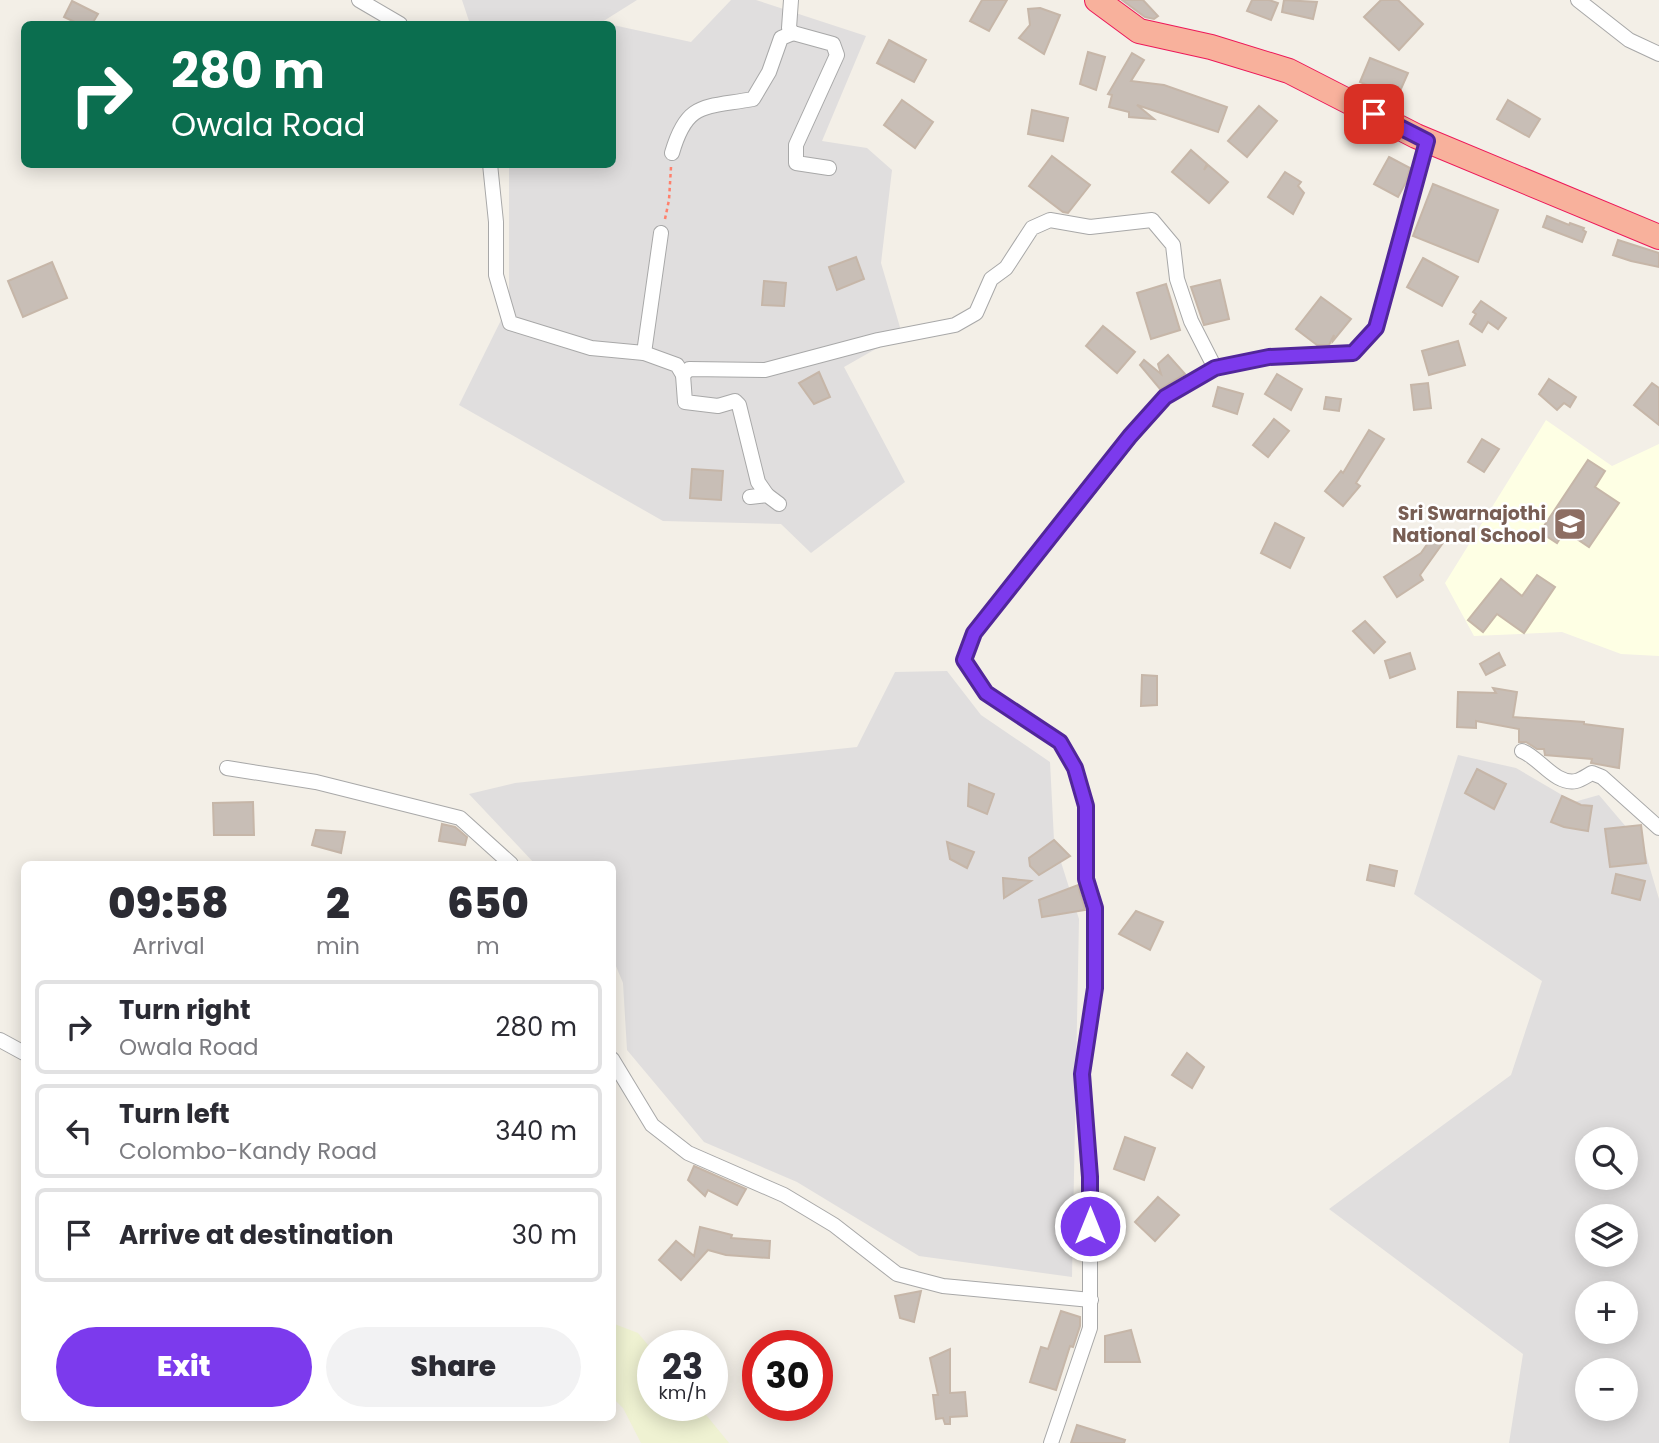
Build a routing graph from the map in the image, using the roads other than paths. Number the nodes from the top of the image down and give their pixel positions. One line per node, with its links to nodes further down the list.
1 (359, 0): 5 (street)
2 (791, 0): 6 (street)
3 (1097, 0): 8 (highway)
4 (1578, 0): 7 (street)
5 (395, 21)
6 (793, 33): 9 (street); 11 (street)
7 (1659, 54)
8 (1427, 141): 13 (highway); 15 (street)
9 (672, 153)
10 (490, 168): 14 (street)
11 (829, 168)
12 (662, 233): 14 (street)
13 (1659, 237)
14 (644, 353): 16 (street)
15 (1215, 368): 16 (street); 27 (street)
16 (682, 375): 17 (street)
17 (766, 495): 18 (street); 19 (street)
18 (750, 497)
19 (779, 504)
20 (1522, 751): 22 (street)
21 (227, 768): 23 (street)
22 (1659, 828)
23 (509, 861)
24 (0, 1040): 25 (street)
25 (21, 1051)
26 (616, 1066): 27 (street)
27 (1091, 1300): 28 (street)
28 (1051, 1443)

